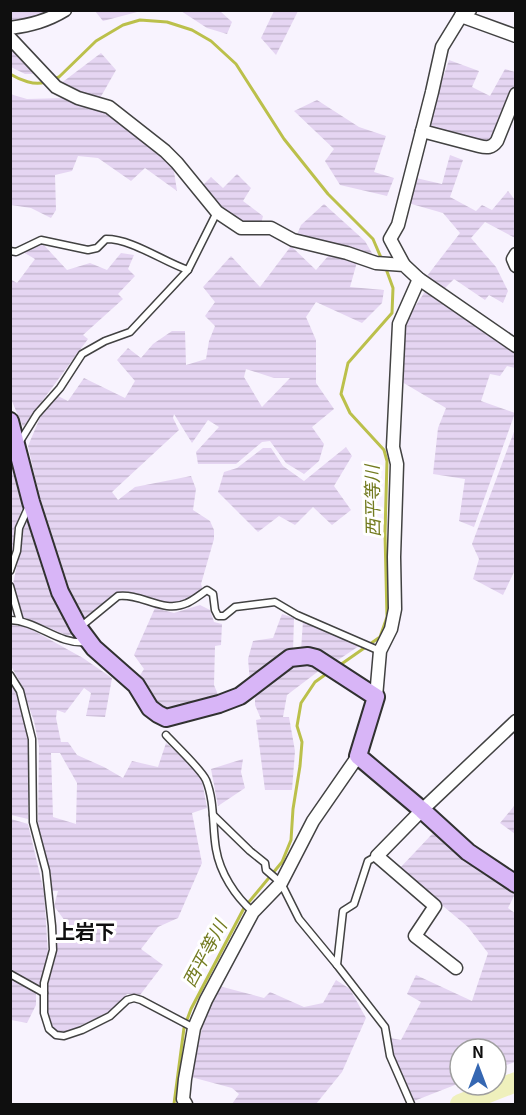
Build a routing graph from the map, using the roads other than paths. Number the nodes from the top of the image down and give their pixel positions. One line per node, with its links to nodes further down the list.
1 (65, 10): 3 (street)
2 (463, 12): 4 (street); 7 (street)
3 (10, 28)
4 (516, 36)
5 (10, 38): 8 (street)
6 (516, 94): 7 (street)
7 (422, 131): 11 (street)
8 (217, 212): 11 (street); 13 (lane)
9 (10, 250): 13 (lane)
10 (516, 254): 12 (street)
11 (398, 265): 14 (street)
12 (516, 266)
13 (188, 270): 17 (lane)
14 (419, 279): 15 (street); 25 (street)
15 (516, 346)
16 (10, 421): 17 (street)
17 (18, 446): 18 (street)
18 (31, 502): 19 (lane); 23 (street)
19 (10, 571)
20 (10, 586): 22 (lane)
21 (10, 620): 22 (lane)
22 (20, 621): 24 (lane)
23 (79, 628): 24 (street); 25 (lane)
24 (89, 642): 27 (street)
25 (378, 650): 27 (street)
26 (10, 675): 40 (lane)
27 (376, 697): 30 (street)
28 (516, 721): 31 (street)
29 (166, 735): 32 (lane)
30 (358, 756): 31 (street); 34 (street)
31 (422, 810): 33 (street); 35 (street)
32 (213, 815): 34 (lane); 36 (lane)
33 (376, 856): 37 (lane); 38 (street)
34 (281, 883): 36 (street); 37 (lane)
35 (516, 884)
36 (253, 911): 41 (street)
37 (337, 965): 43 (lane)
38 (456, 968)
39 (10, 974): 40 (lane)
40 (44, 993): 41 (lane)
41 (194, 1028): 42 (street)
42 (186, 1104)
43 (411, 1104)

